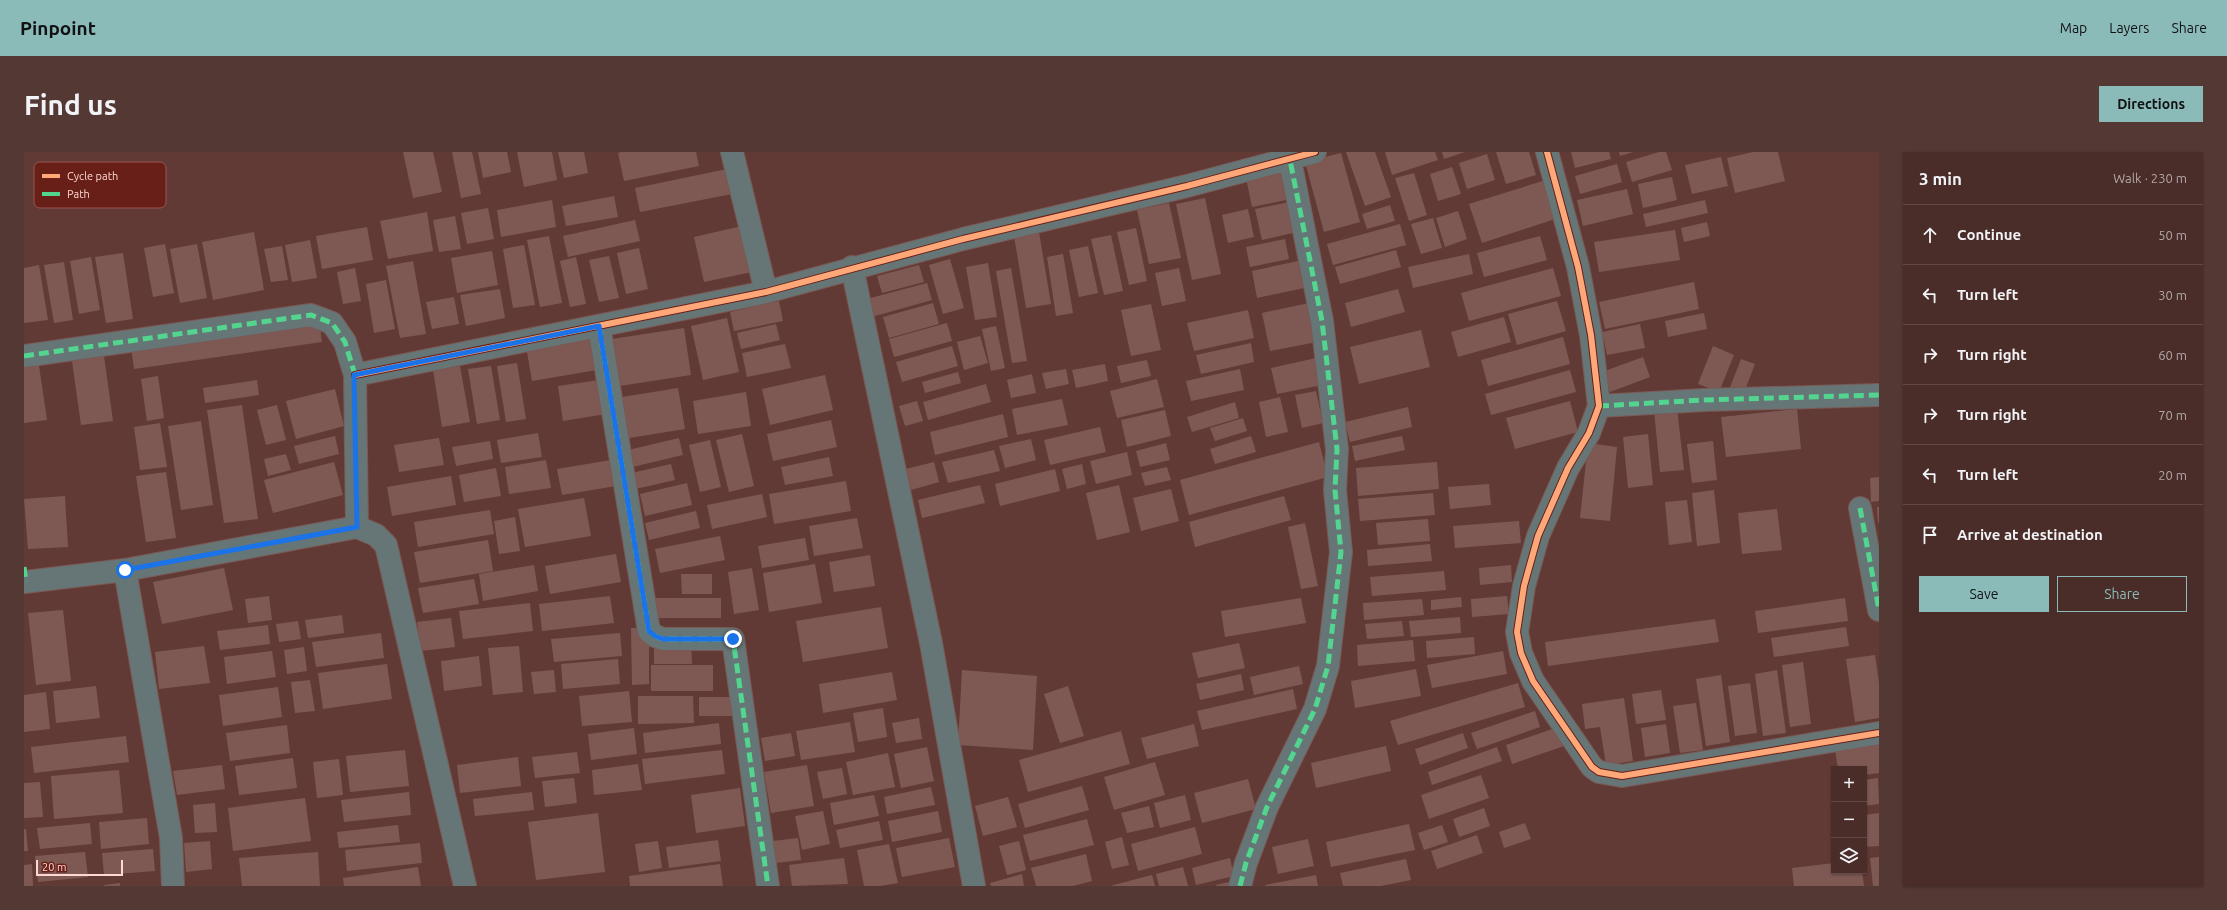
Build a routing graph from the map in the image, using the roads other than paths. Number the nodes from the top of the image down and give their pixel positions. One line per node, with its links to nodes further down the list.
1 (732, 152): 6 (street)
2 (1315, 152): 4 (street)
3 (1547, 152): 11 (street)
4 (1290, 160): 5 (street); 22 (street)
5 (852, 267): 6 (street); 21 (street)
6 (766, 292): 7 (street)
7 (599, 326): 9 (street); 20 (street)
8 (24, 356): 9 (street)
9 (354, 375): 13 (street)
10 (1879, 395): 11 (street)
11 (1599, 406): 17 (street)
12 (1860, 508): 16 (street)
13 (357, 527): 14 (street); 19 (street)
14 (125, 570): 15 (street); 18 (street)
15 (25, 577)
16 (1879, 610)
17 (1879, 733)
18 (173, 886)
19 (465, 886)
20 (768, 886)
21 (974, 886)
22 (1240, 886)

